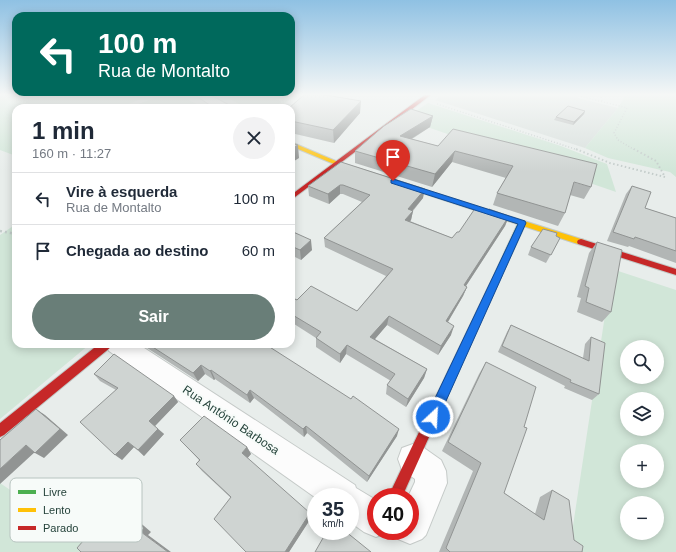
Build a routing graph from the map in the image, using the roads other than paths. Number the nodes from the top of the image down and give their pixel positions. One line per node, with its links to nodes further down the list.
1 (395, 120): 3 (street)
2 (295, 146): 3 (street)
3 (336, 163): 4 (street); 5 (street)
4 (295, 195)
5 (522, 223): 6 (street); 10 (street)
6 (676, 272)
7 (102, 348): 9 (street)
8 (124, 348): 11 (street, Rua António Barbosa)
9 (0, 431)
10 (414, 459): 12 (street); 13 (street)
11 (330, 488)
12 (400, 488)
13 (419, 511)

